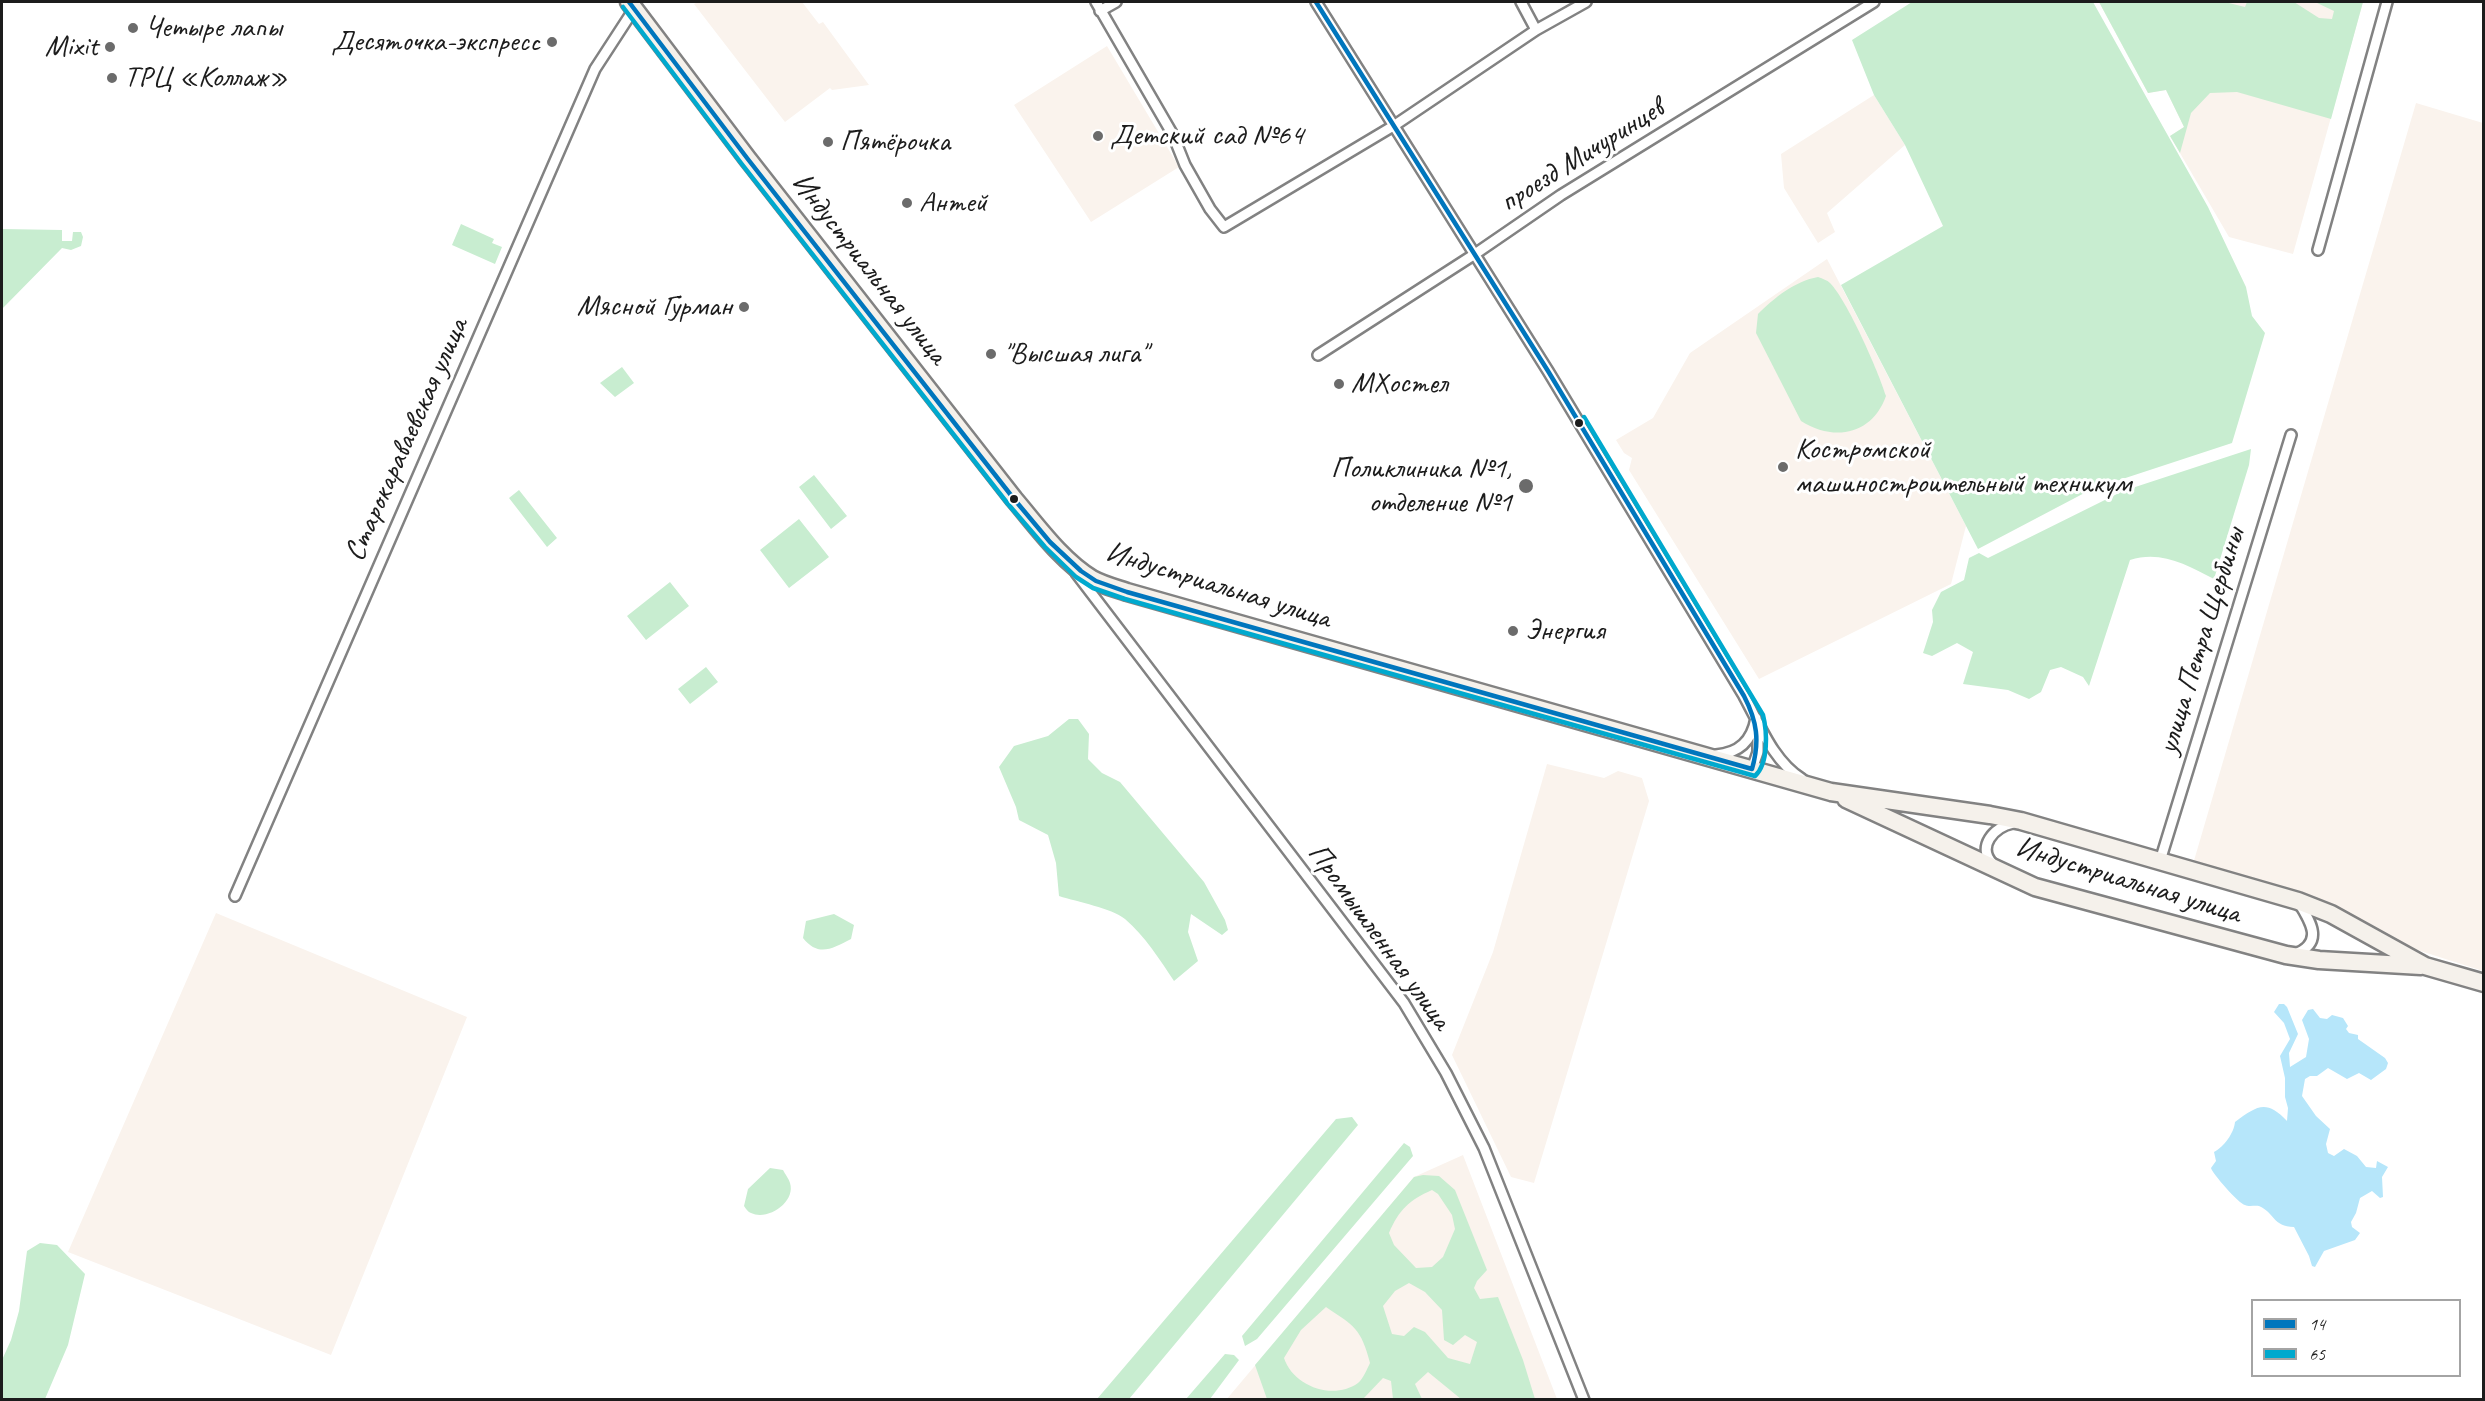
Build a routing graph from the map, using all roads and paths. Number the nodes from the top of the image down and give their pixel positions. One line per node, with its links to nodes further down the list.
1 (1096, 2): 9 (street)
2 (1116, 2): 9 (street)
3 (1316, 2): 11 (street)
4 (1521, 2): 10 (street)
5 (1586, 2): 10 (street)
6 (1874, 2): 13 (street, проезд Мичуринцев)
7 (2387, 2): 12 (street)
8 (632, 5): 16 (highway, Индустриальная улица); 24 (street, Старокараваевская улица)
9 (1100, 11): 11 (street)
10 (1536, 30): 11 (street)
11 (1395, 125): 13 (street)
12 (2318, 250)
13 (1475, 254): 14 (street, проезд Мичуринцев); 17 (street)
14 (1318, 355)
15 (2291, 435): 22 (street, улица Петра Щербины)
16 (1056, 547): 18 (highway, Индустриальная улица); 29 (street, Промышленная улица)
17 (1756, 718): 18 (street); 19 (street); 20 (street)
18 (1705, 755): 19 (highway, Индустриальная улица)
19 (1752, 769): 20 (highway, Индустриальная улица)
20 (1823, 790): 21 (highway, Индустриальная улица); 23 (highway, Индустриальная улица)
21 (2021, 821): 22 (highway, Индустриальная улица); 23 (street)
22 (2160, 861): 25 (highway, Индустриальная улица)
23 (2001, 873): 26 (highway, Индустриальная улица)
24 (235, 896)
25 (2298, 901): 26 (street); 27 (highway, Индустриальная улица)
26 (2286, 956): 27 (highway, Индустриальная улица)
27 (2425, 966): 28 (highway, Индустриальная улица)
28 (2484, 983)
29 (1584, 1400)

